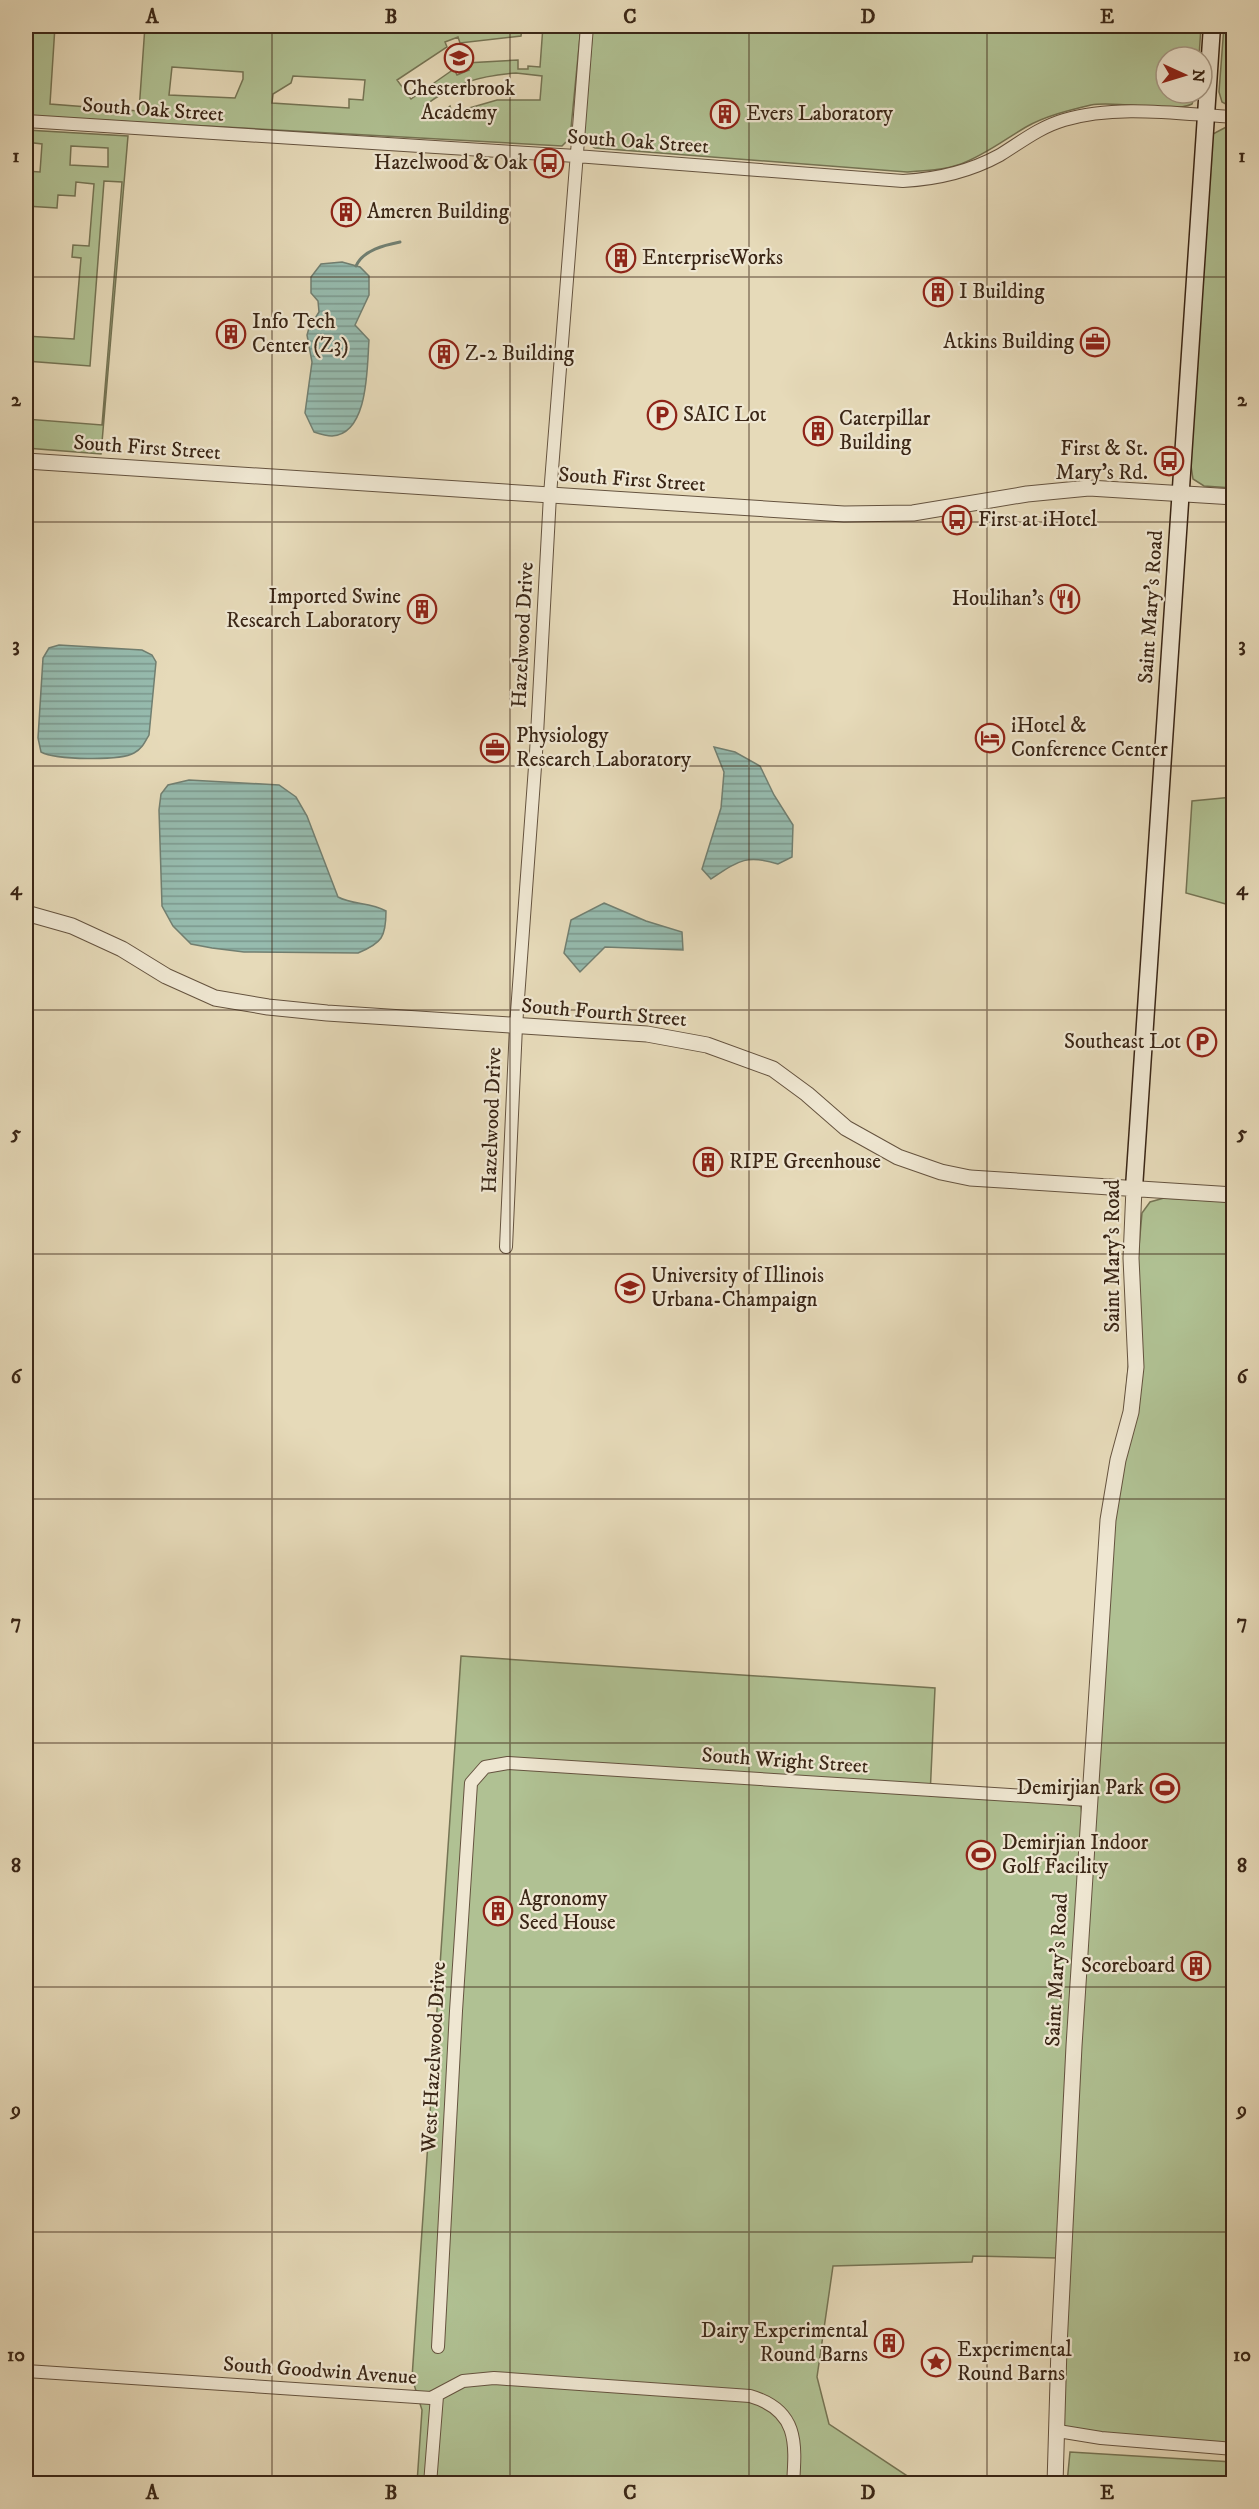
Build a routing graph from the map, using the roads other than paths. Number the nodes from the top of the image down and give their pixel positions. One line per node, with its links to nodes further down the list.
1 (587, 26): 6 (street, Hazelwood Drive)
2 (1212, 26): 3 (main road, Saint Mary's Road)
3 (1206, 115): 4 (street, South Oak Street); 6 (street, South Oak Street); 8 (main road, Saint Mary's Road)
4 (1233, 117)
5 (26, 121): 6 (street, South Oak Street)
6 (576, 156): 9 (street, Hazelwood Drive)
7 (26, 461): 9 (street, South First Street)
8 (1181, 493): 9 (street, South First Street); 10 (street, South First Street); 13 (main road, Saint Mary's Road)
9 (550, 495): 12 (street, Hazelwood Drive)
10 (1233, 497)
11 (26, 913): 12 (street, South Fourth Street)
12 (516, 1026): 13 (street, South Fourth Street); 15 (street, Hazelwood Drive)
13 (1134, 1188): 14 (street, South Fourth Street); 17 (street, Saint Mary's Road)
14 (1233, 1195)
15 (506, 1247)
16 (480, 1771): 17 (street, South Wright Street); 18 (street, West Hazelwood Drive)
17 (1089, 1800): 21 (street, Saint Mary's Road)
18 (438, 2348)
19 (26, 2371): 20 (street, South Goodwin Avenue)
20 (437, 2396): 23 (street); 24 (street, South Goodwin Avenue)
21 (1058, 2431): 22 (street); 25 (street, Saint Mary's Road)
22 (1233, 2449)
23 (430, 2484)
24 (793, 2484)
25 (1055, 2484)

